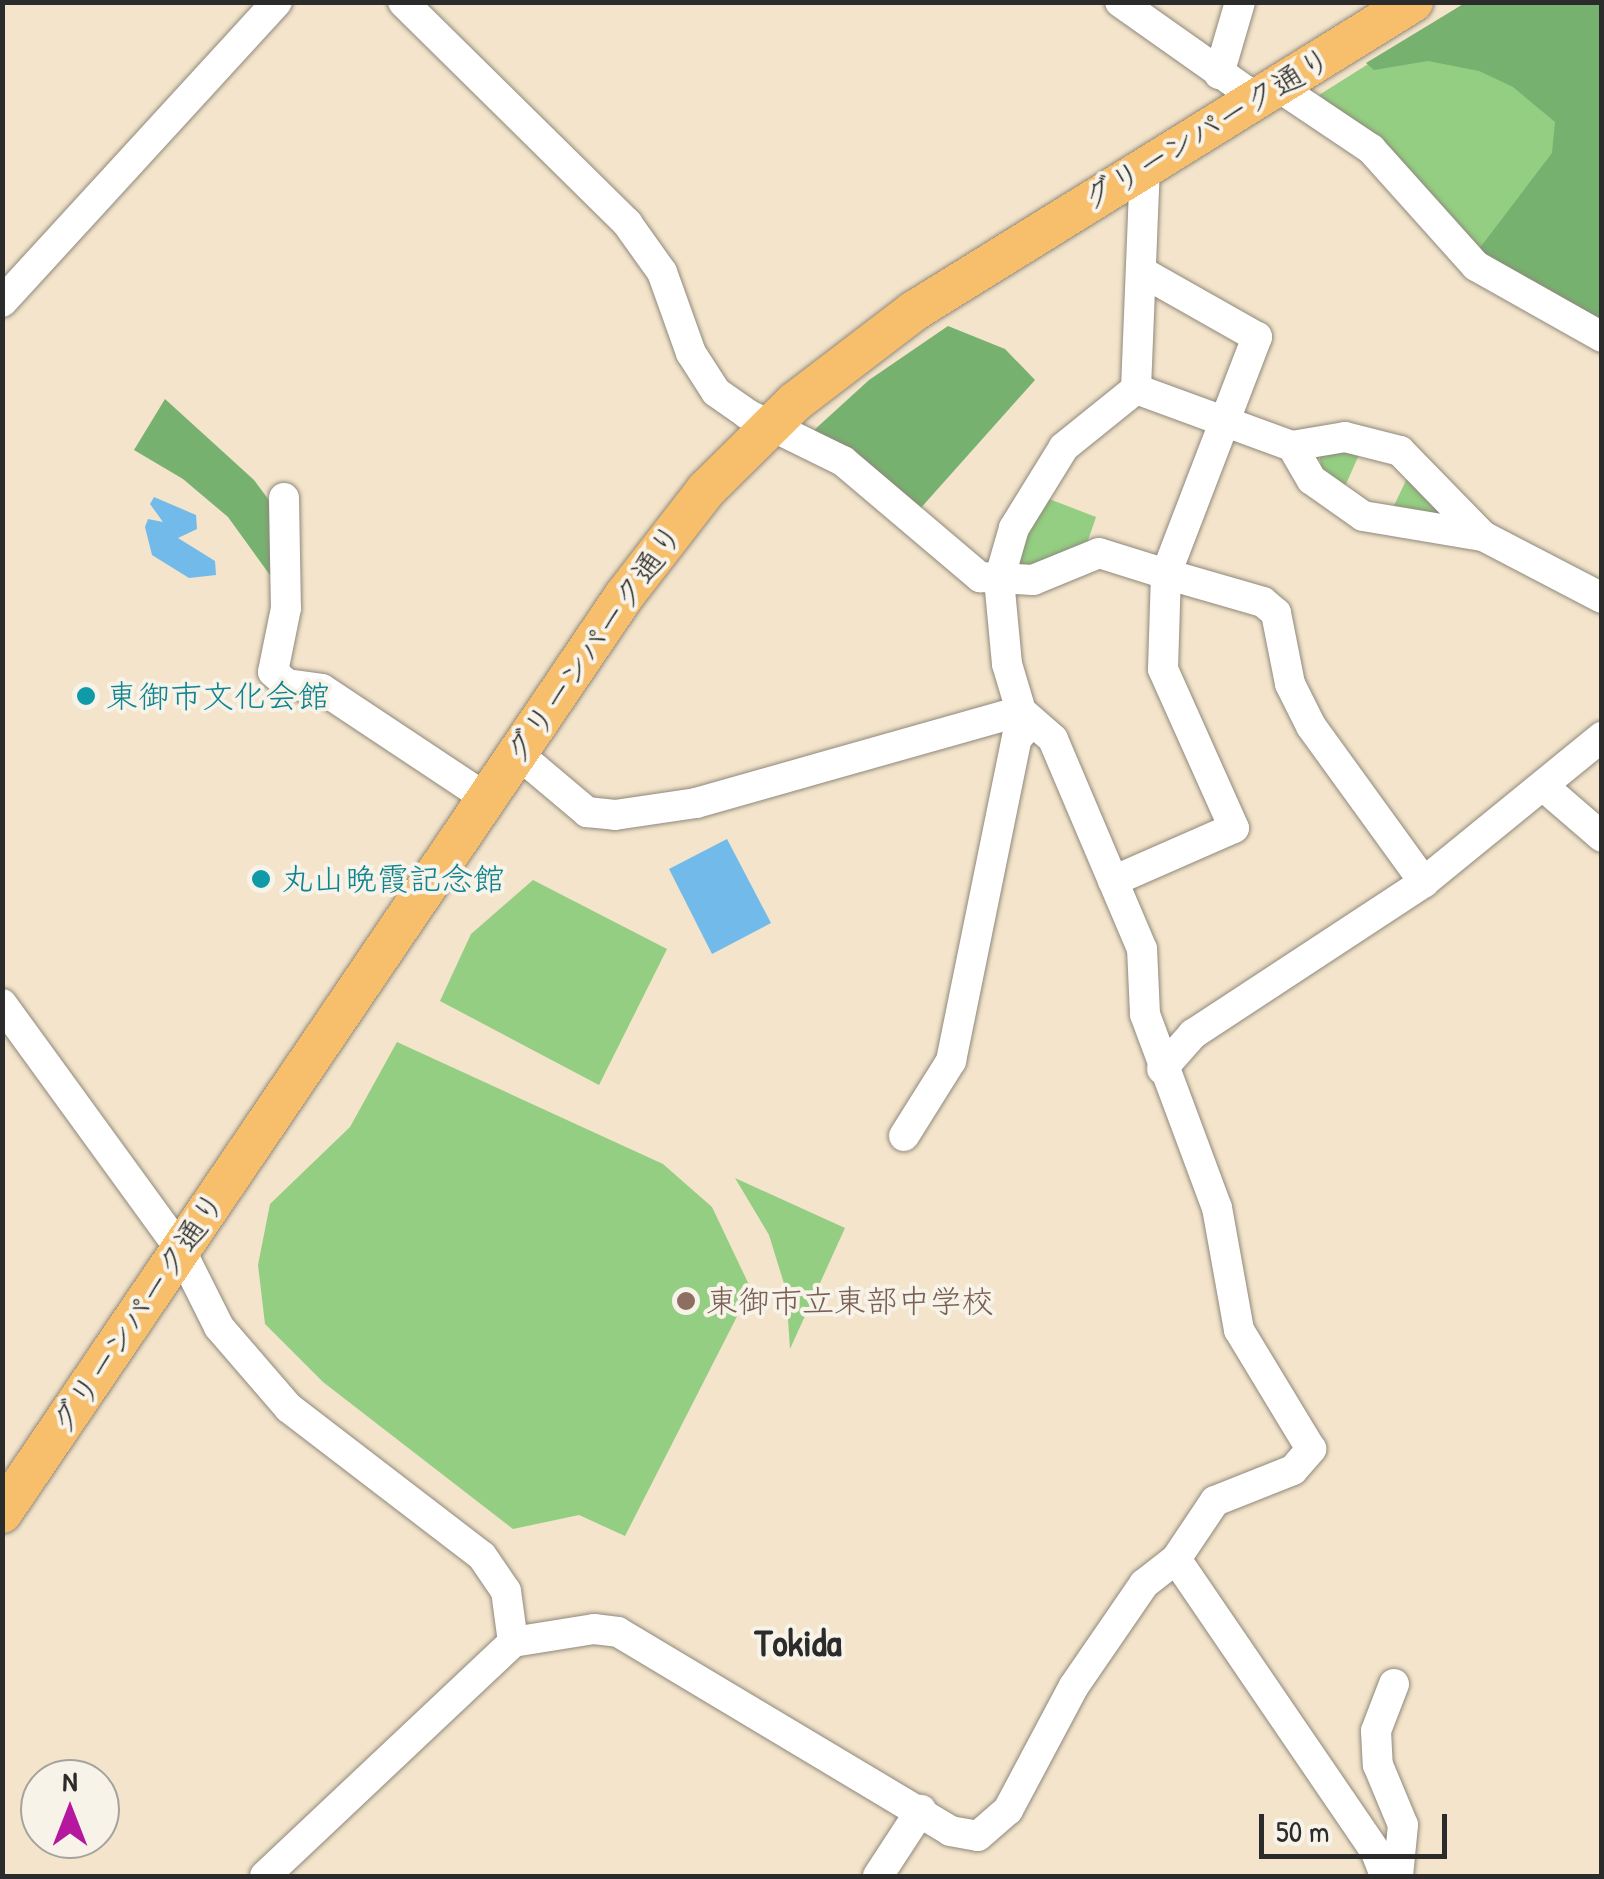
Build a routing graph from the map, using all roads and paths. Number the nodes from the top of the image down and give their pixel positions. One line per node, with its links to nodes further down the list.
1 (277, 2): 10 (street)
2 (404, 2): 13 (street)
3 (1120, 2): 6 (street)
4 (1240, 2): 6 (street)
5 (1413, 2): 7 (main road, グリーンパーク通り)
6 (1220, 74): 7 (street)
7 (1267, 92): 8 (main road, グリーンパーク通り); 11 (street)
8 (1145, 167): 9 (street); 13 (main road, グリーンパーク通り)
9 (1142, 272): 12 (street); 14 (street)
10 (2, 302)
11 (1602, 336)
12 (1136, 389): 14 (street); 19 (street)
13 (772, 424): 19 (street); 23 (main road, グリーンパーク通り)
14 (1222, 424): 15 (street); 18 (street)
15 (1292, 446): 17 (street); 17 (street)
16 (284, 498): 25 (street)
17 (1483, 536): 20 (street)
18 (1166, 574): 19 (street); 27 (street); 28 (street)
19 (998, 580): 21 (street)
20 (1602, 598)
21 (1026, 716): 23 (street); 27 (street); 31 (street)
22 (1602, 737): 24 (street)
23 (517, 753): 25 (main road, グリーンパーク通り)
24 (1543, 786): 26 (street); 28 (street)
25 (486, 798): 32 (main road, グリーンパーク通り)
26 (1602, 838)
27 (1113, 881): 30 (street)
28 (1424, 882): 30 (street)
29 (2, 1004): 32 (street)
30 (1162, 1069): 34 (street)
31 (904, 1136)
32 (180, 1249): 33 (main road, グリーンパーク通り); 35 (street)
33 (2, 1513)
34 (1176, 1560): 37 (street); 40 (street)
35 (514, 1642): 37 (street); 38 (street)
36 (1394, 1684): 41 (street)
37 (920, 1810): 39 (street)
38 (272, 1875)
39 (878, 1876)
40 (1384, 1876)
41 (1398, 1876)

